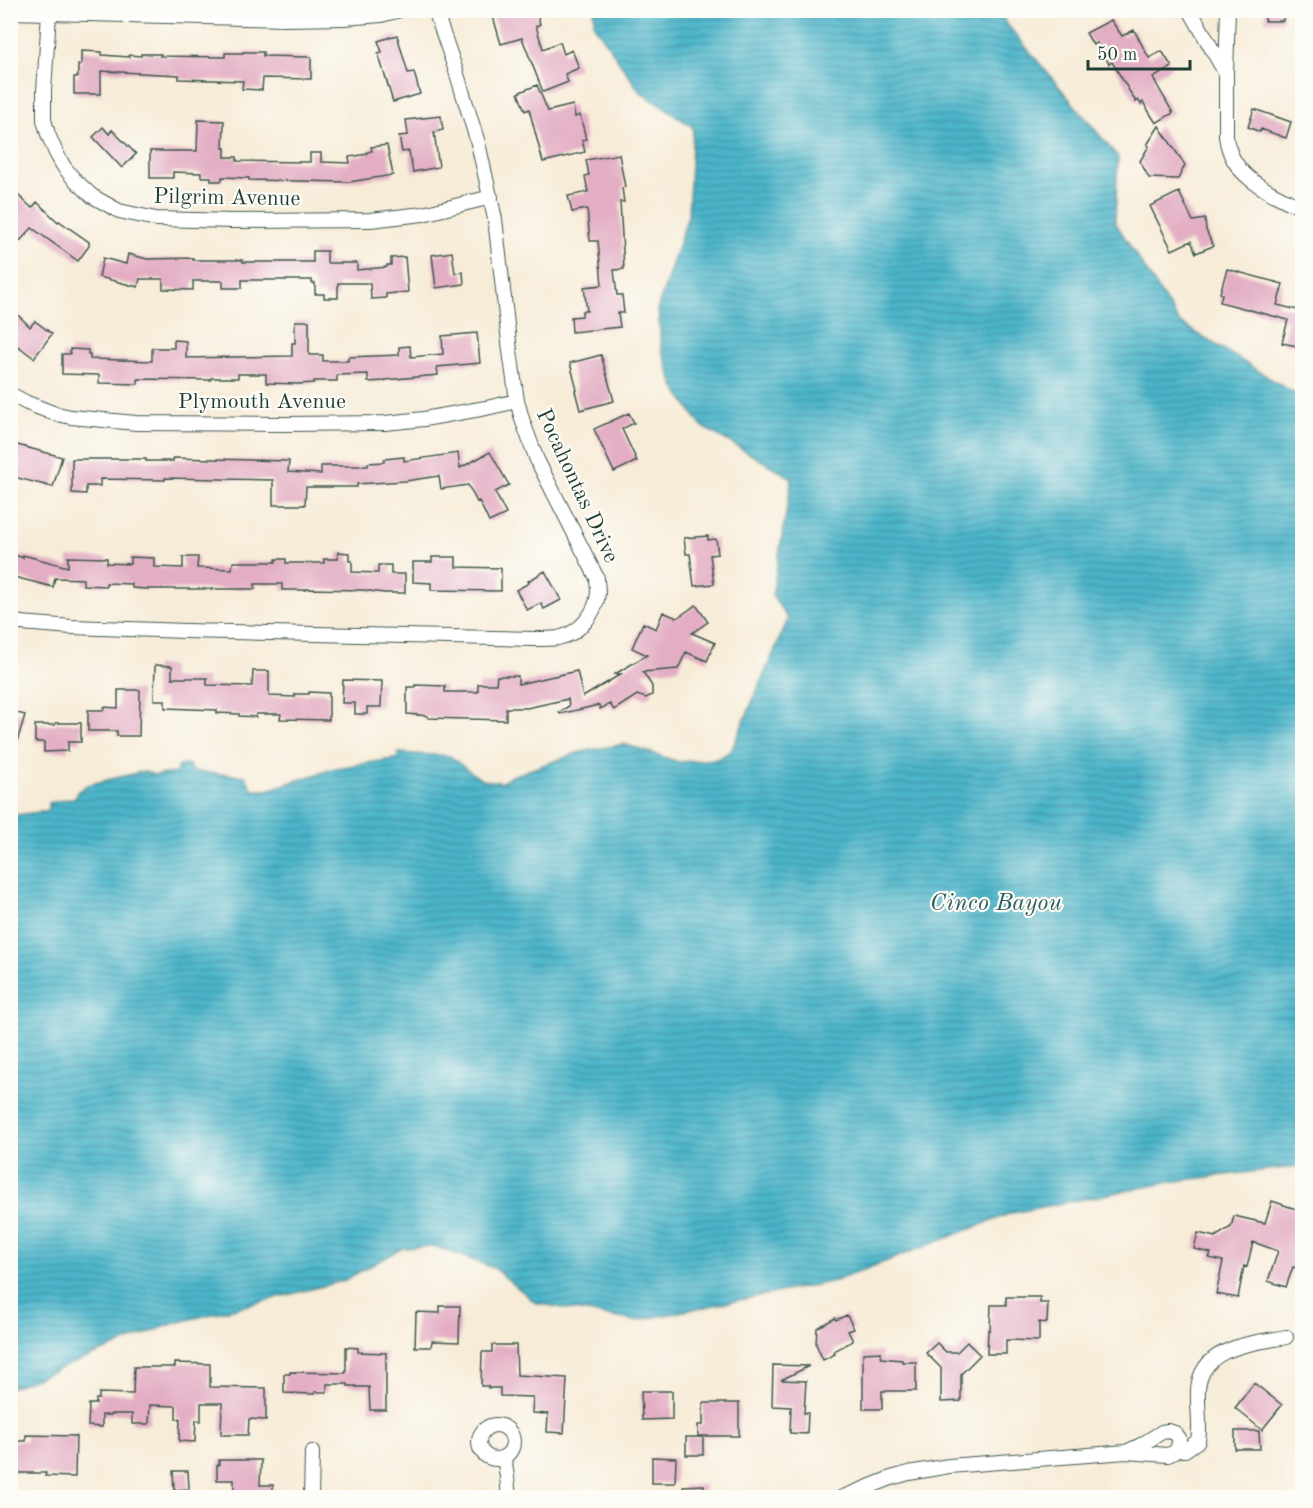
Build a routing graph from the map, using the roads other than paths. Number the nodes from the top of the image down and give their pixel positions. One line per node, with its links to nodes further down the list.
1 (400, 10): 6 (street)
2 (435, 10): 8 (street, Pocahontas Drive)
3 (1190, 10): 7 (street)
4 (1228, 10): 7 (street)
5 (10, 12): 6 (street)
6 (49, 13): 8 (street, Pilgrim Avenue)
7 (1226, 74): 9 (street)
8 (491, 197): 11 (street, Pocahontas Drive)
9 (1302, 208)
10 (10, 394): 11 (street, Plymouth Avenue)
11 (517, 401): 12 (street, Pocahontas Drive)
12 (10, 620)
13 (1286, 1337): 14 (street)
14 (1178, 1450): 16 (street); 16 (street)
15 (312, 1452): 18 (street)
16 (1126, 1452): 20 (street)
17 (504, 1457): 19 (street)
18 (312, 1497)
19 (509, 1497)
20 (841, 1497)

